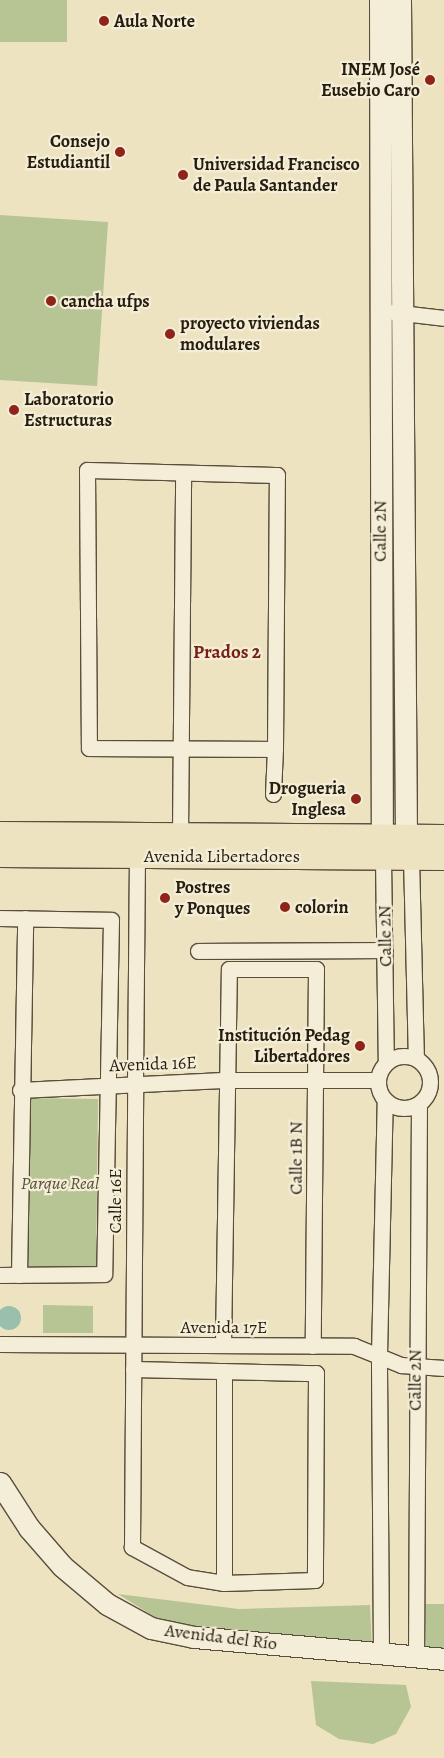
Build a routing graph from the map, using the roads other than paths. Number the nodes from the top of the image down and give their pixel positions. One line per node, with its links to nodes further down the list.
1 (380, 0): 3 (street, Calle 2N)
2 (400, 0): 4 (street, Calle 2N)
3 (379, 311): 4 (street); 6 (street, Calle 2N)
4 (403, 313): 5 (street); 7 (street, Calle 2N)
5 (444, 318)
6 (380, 427): 7 (street); 9 (street, Calle 2N)
7 (404, 427): 10 (street, Calle 2N)
8 (183, 473): 11 (street); 11 (street); 12 (street)
9 (379, 612): 10 (street); 17 (street, Calle 2N)
10 (404, 612): 18 (street, Calle 2N)
11 (181, 748): 12 (street); 15 (street)
12 (274, 749): 13 (street)
13 (273, 794)
14 (0, 834): 15 (main road, Avenida Libertadores)
15 (180, 835): 17 (main road, Avenida Libertadores)
16 (444, 837): 18 (main road, Avenida Libertadores)
17 (382, 847): 18 (main road, Avenida Libertadores); 20 (main road, Avenida Libertadores); 24 (street, Calle 2N)
18 (408, 847): 21 (main road, Avenida Libertadores); 26 (street, Calle 2N)
19 (0, 855): 20 (main road, Avenida Libertadores)
20 (137, 856): 32 (street, Calle 16E)
21 (444, 858)
22 (0, 918): 23 (street)
23 (25, 918): 33 (street); 34 (street)
24 (385, 950): 25 (street); 27 (street, Calle 2N)
25 (198, 951)
26 (416, 1058): 27 (street); 31 (street)
27 (386, 1062): 30 (street)
28 (228, 1080): 29 (street, Avenida 16E); 29 (street, Calle 1B N); 32 (street, Avenida 16E); 41 (street)
29 (315, 1080): 30 (street, Avenida 16E); 42 (street, Calle 1B N)
30 (378, 1080): 35 (street)
31 (437, 1081): 36 (street)
32 (135, 1083): 33 (street, Avenida 16E); 40 (street, Calle 16E)
33 (106, 1085): 34 (street, Avenida 16E); 38 (street)
34 (20, 1090): 38 (street)
35 (385, 1100): 36 (street); 43 (street, Calle 2N)
36 (419, 1104): 44 (street, Calle 2N)
37 (0, 1276): 38 (street)
38 (19, 1276)
39 (0, 1344): 40 (street, Avenida 17E)
40 (133, 1345): 41 (street, Avenida 17E); 45 (street, Calle 16E)
41 (223, 1345): 42 (street, Avenida 17E)
42 (313, 1346): 43 (street, Avenida 17E)
43 (379, 1355): 44 (street, Avenida 17E); 50 (street, Calle 2N)
44 (414, 1367): 46 (street, Avenida 17E); 51 (street, Calle 2N)
45 (133, 1368): 47 (street); 49 (street, Calle 16E)
46 (444, 1368)
47 (224, 1371): 49 (street); 49 (street)
48 (0, 1483): 50 (street, Avenida del Río)
49 (224, 1583)
50 (381, 1652): 51 (street, Avenida del Río)
51 (416, 1656): 52 (street, Avenida del Río)
52 (444, 1659)

